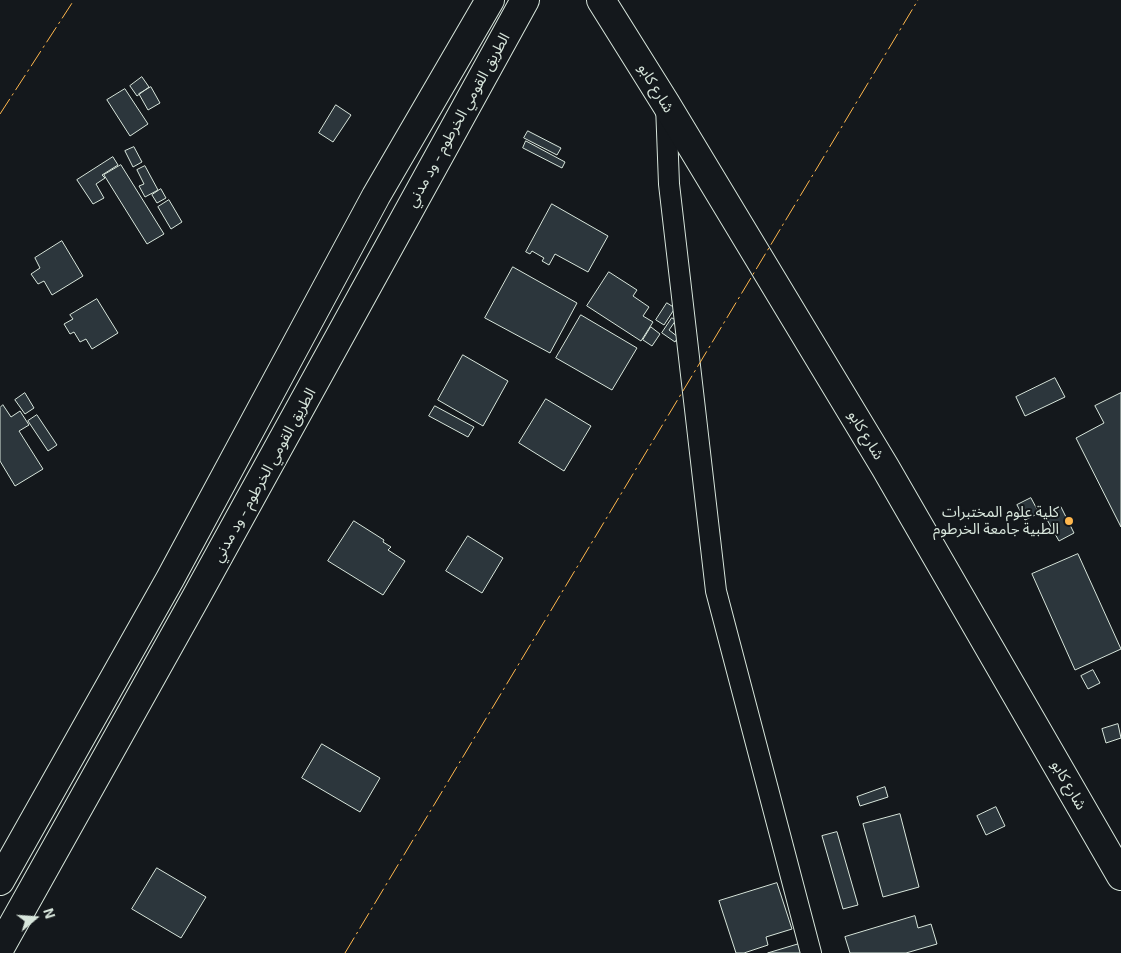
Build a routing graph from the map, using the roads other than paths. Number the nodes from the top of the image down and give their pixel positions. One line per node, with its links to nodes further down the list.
1 (490, 0): 6 (main road, الطريق القومي الخرطوم - ود مدني)
2 (525, 0): 7 (main road, الطريق القومي الخرطوم - ود مدني)
3 (601, 0): 4 (main road, شارع كابو)
4 (666, 104): 5 (main road, شارع كابو); 8 (street)
5 (1121, 876)
6 (0, 881)
7 (0, 948)
8 (810, 953)

